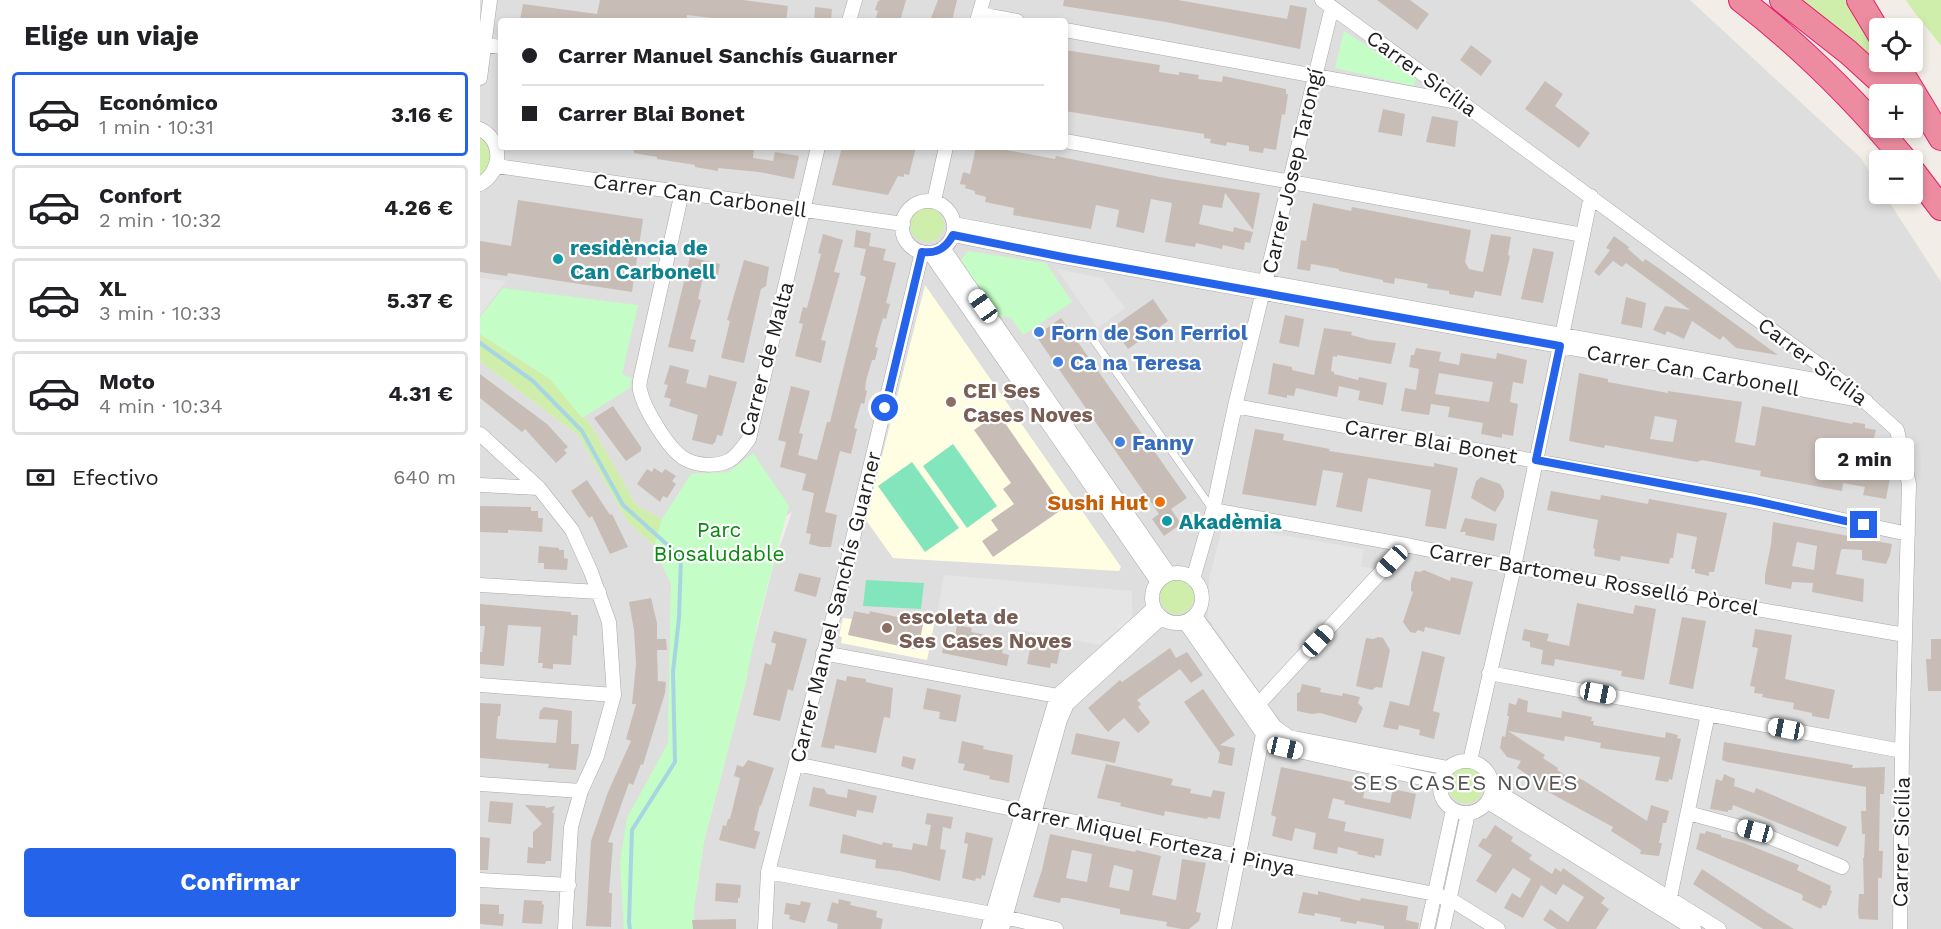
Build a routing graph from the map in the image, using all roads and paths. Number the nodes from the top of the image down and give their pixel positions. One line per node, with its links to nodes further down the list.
1 (490, 0): 14 (street)
2 (855, 0): 9 (street)
3 (982, 0): 10 (street)
4 (1741, 0): 29 (highway)
5 (1782, 0): 20 (highway)
6 (1859, 0): 11 (highway)
7 (1870, 0): 12 (highway)
8 (1327, 3): 18 (street, Carrer Josep Tarongí); 21 (street, Carrer Sicília)
9 (850, 18)
10 (978, 18)
11 (1870, 18)
12 (1881, 18)
13 (1068, 31): 18 (street)
14 (482, 44): 15 (street); 19 (street)
15 (498, 47)
16 (1901, 72): 25 (highway)
17 (1914, 72): 22 (highway)
18 (1314, 75): 21 (street); 32 (street, Carrer Josep Tarongí)
19 (480, 78)
20 (1883, 84)
21 (1463, 103): 36 (street, Carrer Sicília)
22 (1941, 113)
23 (480, 129): 31 (street)
24 (1923, 131): 30 (highway)
25 (1941, 138)
26 (1068, 142): 32 (street)
27 (817, 150): 39 (street, Carrer de Malta)
28 (945, 150): 37 (street)
29 (1896, 150)
30 (1941, 156)
31 (497, 166): 33 (street); 35 (street, Carrer Can Carbonell)
32 (1290, 181): 42 (street); 44 (street, Carrer Josep Tarongí)
33 (480, 184)
34 (1923, 184): 38 (highway)
35 (682, 192): 39 (street, Carrer Can Carbonell); 39 (street, Carrer de Malta)
36 (1591, 196): 42 (street); 47 (street, Carrer Sicília)
37 (934, 201): 40 (street); 41 (street)
38 (1941, 208)
39 (803, 210): 40 (street, Carrer Can Carbonell)
40 (903, 224): 43 (street)
41 (954, 229): 43 (street); 44 (street, Carrer Can Carbonell)
42 (1583, 234): 46 (street)
43 (932, 251): 58 (street); 65 (street, Carrer Manuel Sanchís Guarner)
44 (1265, 288): 46 (street, Carrer Can Carbonell); 49 (street, Carrer Josep Tarongí)
45 (1090, 335): 54 (lane)
46 (1561, 340): 47 (street); 48 (street, Carrer Can Carbonell); 51 (street)
47 (1848, 386): 48 (street, Carrer Sicília)
48 (1866, 401): 55 (street, Carrer Sicília)
49 (1235, 406): 51 (street, Carrer Blai Bonet); 54 (street, Carrer Josep Tarongí)
50 (480, 434): 53 (street)
51 (1536, 460): 55 (street, Carrer Blai Bonet); 57 (street)
52 (480, 485): 53 (street)
53 (539, 488): 61 (street)
54 (1213, 510): 56 (street, Carrer Bartomeu Rosselló Pòrcel); 59 (street, Carrer Josep Tarongí)
55 (1908, 534): 64 (street, Carrer Sicília)
56 (1406, 545): 57 (street, Carrer Bartomeu Rosselló Pòrcel); 70 (street)
57 (1514, 567): 64 (street, Carrer Bartomeu Rosselló Pòrcel); 66 (street)
58 (1164, 578): 59 (street); 62 (street)
59 (1193, 579): 63 (street)
60 (480, 585): 61 (street)
61 (598, 592): 68 (street)
62 (1158, 613): 63 (street); 69 (street)
63 (1190, 619): 70 (street)
64 (1905, 635): 73 (street, Carrer Sicília)
65 (823, 653): 69 (street); 75 (street, Carrer Manuel Sanchís Guarner)
66 (1489, 673): 71 (street); 74 (street)
67 (480, 685): 68 (street)
68 (614, 695): 79 (street)
69 (1062, 700): 82 (street)
70 (1254, 709): 72 (street); 76 (street)
71 (1707, 714): 73 (street); 84 (street)
72 (1263, 734): 77 (street); 85 (street)
73 (1902, 751): 104 (street, Carrer Sicília)
74 (1470, 761): 76 (street); 80 (street)
75 (796, 764): 82 (street, Carrer Miquel Forteza i Pinya); 87 (street, Carrer Manuel Sanchís Guarner)
76 (1448, 768): 77 (street)
77 (1440, 782): 81 (street)
78 (480, 784): 79 (street)
79 (581, 791): 89 (street)
80 (1490, 795): 83 (street); 92 (street)
81 (1453, 810): 83 (street); 90 (street)
82 (1028, 813): 85 (street, Carrer Miquel Forteza i Pinya); 93 (street)
83 (1468, 813): 91 (street)
84 (1688, 813): 86 (street); 92 (street)
85 (1239, 856): 90 (street, Carrer Miquel Forteza i Pinya); 98 (street)
86 (1842, 867)
87 (768, 872): 93 (street); 95 (street, Carrer Manuel Sanchís Guarner)
88 (480, 880): 89 (street)
89 (568, 885): 94 (street)
90 (1435, 894): 91 (street, Carrer Miquel Forteza i Pinya); 99 (street)
91 (1450, 899): 100 (street); 101 (street, Carrer Miquel Forteza i Pinya)
92 (1668, 905): 102 (street); 103 (street)
93 (1000, 920): 96 (street); 97 (street)
94 (565, 929)
95 (765, 929)
96 (988, 929)
97 (1056, 929)
98 (1224, 929)
99 (1427, 929)
100 (1443, 929)
101 (1498, 929)
102 (1694, 929)
103 (1719, 929)
104 (1900, 929)

